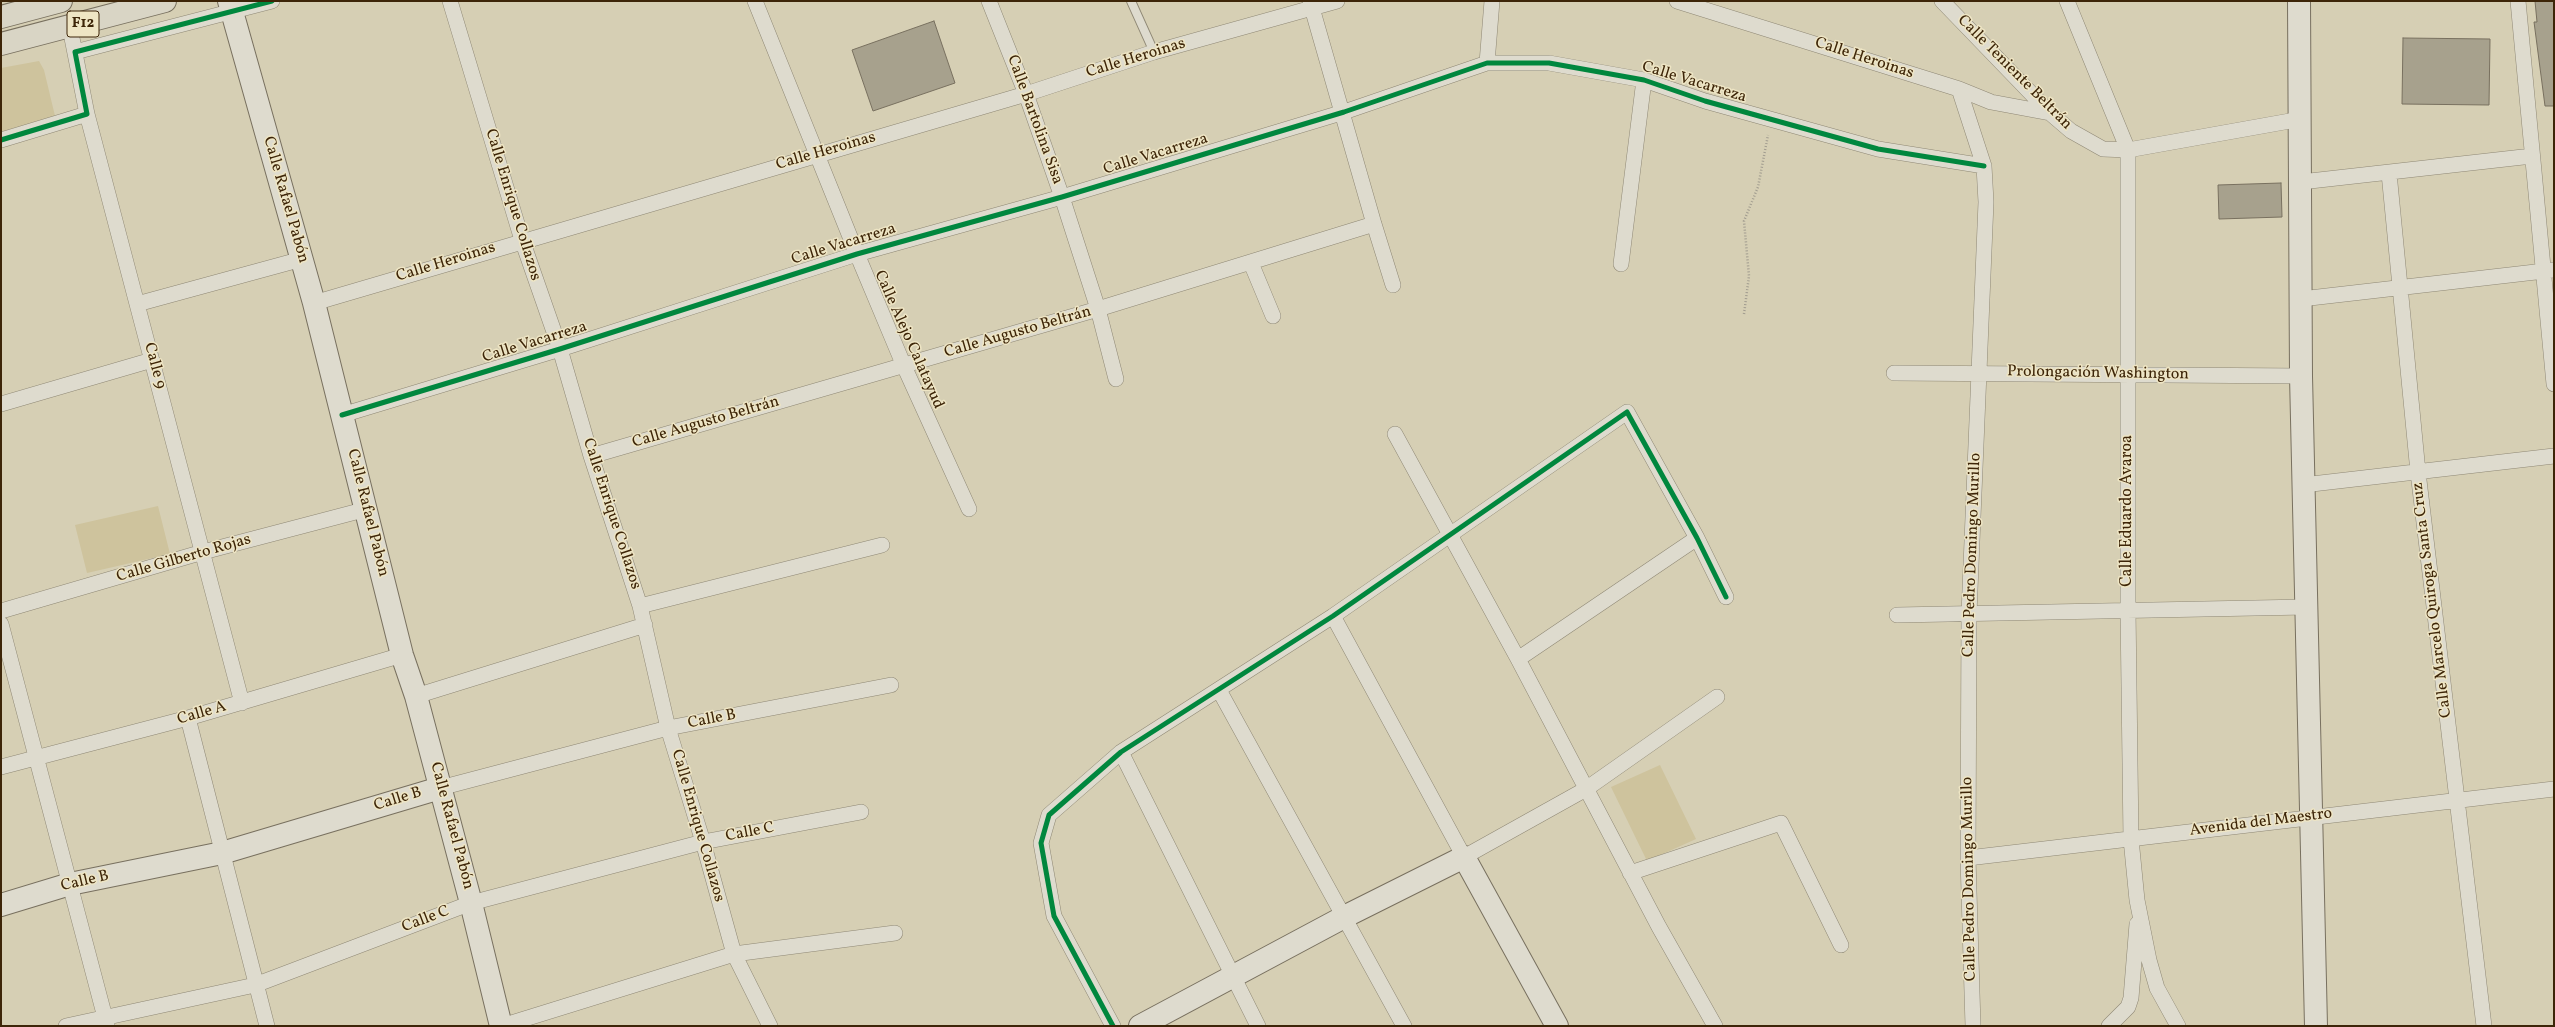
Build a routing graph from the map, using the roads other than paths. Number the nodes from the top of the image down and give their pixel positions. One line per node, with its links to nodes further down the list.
1 (60, 1): 17 (main road, F12)
2 (165, 1): 18 (main road, F12)
3 (272, 1): 16 (street)
4 (450, 1): 39 (street, Calle Enrique Collazos)
5 (755, 1): 32 (street, Calle Alejo Calatayud)
6 (988, 1): 25 (street, Calle Bartolina Sisa)
7 (1131, 1): 21 (lane)
8 (1338, 1): 15 (street, Calle Heroinas)
9 (1492, 1): 22 (street)
10 (1678, 1): 24 (street, Calle Heroinas)
11 (1942, 1): 27 (street, Calle Teniente Beltrán)
12 (2066, 1): 31 (street, Calle Eduardo Avaroa)
13 (2299, 1): 29 (street)
14 (2518, 1): 33 (street)
15 (1312, 5): 21 (street, Calle Heroinas); 26 (street)
16 (231, 6): 20 (street); 41 (street, Calle Rafael Pabón)
17 (1, 17)
18 (70, 28): 19 (main road, F12); 20 (street, Calle 9)
19 (1, 44)
20 (75, 52): 28 (street, Calle 9)
21 (1154, 52): 25 (street, Calle Heroinas)
22 (1487, 63): 23 (street, Calle Vacarreza); 26 (street, Calle Vacarreza)
23 (1644, 80): 34 (street, Calle Vacarreza); 43 (street)
24 (1958, 89): 27 (street, Calle Heroinas); 34 (street, Calle Pedro Domingo Murillo)
25 (1026, 94): 32 (street, Calle Heroinas); 37 (street, Calle Bartolina Sisa)
26 (1344, 112): 37 (street, Calle Vacarreza); 38 (street)
27 (2050, 113): 31 (street, Calle Teniente Beltrán)
28 (87, 114): 30 (street); 48 (street, Calle 9)
29 (2301, 119): 31 (street, Calle Teniente Beltrán); 36 (street)
30 (1, 140)
31 (2128, 150): 57 (street, Calle Eduardo Avaroa)
32 (817, 154): 39 (street, Calle Heroinas); 40 (street, Calle Alejo Calatayud)
33 (2532, 156): 35 (street); 44 (street)
34 (1984, 166): 56 (street, Calle Pedro Domingo Murillo)
35 (2389, 173): 36 (street); 46 (street, Calle Marcelo Quiroga Santa Cruz)
36 (2301, 182): 47 (street)
37 (1062, 197): 40 (street, Calle Vacarreza); 50 (street, Calle Bartolina Sisa)
38 (1374, 224): 42 (street, Calle Augusto Beltrán); 45 (street)
39 (522, 240): 49 (street, Calle Heroinas); 52 (street, Calle Enrique Collazos)
40 (857, 254): 52 (street, Calle Vacarreza); 54 (street, Calle Alejo Calatayud)
41 (302, 259): 48 (street); 49 (street, Calle Rafael Pabón)
42 (1251, 264): 50 (street, Calle Augusto Beltrán); 51 (street)
43 (1621, 264)
44 (2549, 271): 46 (street); 60 (street)
45 (1394, 285)
46 (2402, 288): 47 (street); 66 (street, Calle Marcelo Quiroga Santa Cruz)
47 (2301, 299): 58 (street)
48 (137, 304): 53 (street, Calle 9)
49 (314, 304): 62 (street, Calle Rafael Pabón)
50 (1098, 309): 54 (street, Calle Augusto Beltrán); 59 (street, Calle Bartolina Sisa)
51 (1273, 316)
52 (560, 350): 62 (street, Calle Vacarreza); 64 (street, Calle Enrique Collazos)
53 (152, 360): 61 (street); 73 (street, Calle 9)
54 (904, 366): 64 (street, Calle Augusto Beltrán); 69 (street, Calle Alejo Calatayud)
55 (1894, 373): 56 (street, Prolongación Washington)
56 (1979, 373): 57 (street, Prolongación Washington); 79 (street, Calle Pedro Domingo Murillo)
57 (2128, 375): 58 (street, Prolongación Washington); 77 (street, Calle Eduardo Avaroa)
58 (2301, 376): 67 (street)
59 (1116, 379)
60 (2554, 384)
61 (1, 404)
62 (342, 415): 68 (street, Calle Rafael Pabón)
63 (1395, 434): 70 (street)
64 (591, 456): 75 (street, Calle Enrique Collazos)
65 (2554, 456): 66 (street)
66 (2418, 472): 67 (street); 99 (street, Calle Marcelo Quiroga Santa Cruz)
67 (2303, 485): 76 (street)
68 (367, 509): 73 (street, Calle Gilberto Rojas); 84 (street, Calle Rafael Pabón)
69 (969, 509)
70 (1451, 534): 71 (street); 81 (street); 85 (street)
71 (1697, 538): 74 (street); 85 (street)
72 (882, 545): 75 (street)
73 (203, 552): 78 (street, Calle Gilberto Rojas); 90 (street, Calle 9)
74 (1726, 597)
75 (640, 606): 83 (street, Calle Enrique Collazos)
76 (2306, 607): 77 (street); 101 (street)
77 (2128, 610): 79 (street); 102 (street, Calle Eduardo Avaroa)
78 (1, 611)
79 (1969, 614): 80 (street); 106 (street, Calle Pedro Domingo Murillo)
80 (1897, 615)
81 (1333, 616): 87 (street); 105 (street)
82 (1, 624): 94 (street)
83 (645, 625): 88 (street); 92 (street, Calle Enrique Collazos)
84 (402, 655): 88 (street, Calle Rafael Pabón); 90 (street, Calle A)
85 (1518, 658): 97 (street)
86 (891, 684): 92 (street, Calle B)
87 (1219, 690): 93 (street); 112 (street)
88 (416, 696): 96 (street, Calle Rafael Pabón)
89 (1717, 697): 97 (street)
90 (242, 703): 91 (street, Calle A)
91 (188, 718): 94 (street, Calle A); 104 (street)
92 (668, 728): 96 (street, Calle B); 103 (street, Calle Enrique Collazos)
93 (1121, 752): 116 (street); 123 (street)
94 (36, 757): 95 (street, Calle A); 108 (street)
95 (1, 767)
96 (440, 788): 104 (street, Calle B); 109 (street, Calle Rafael Pabón)
97 (1586, 789): 105 (street); 107 (street)
98 (2554, 789): 99 (street, Avenida del Maestro)
99 (2457, 800): 101 (street, Avenida del Maestro); 133 (street, Calle Marcelo Quiroga Santa Cruz)
100 (861, 812): 103 (street, Calle C)
101 (2310, 818): 102 (street, Avenida del Maestro); 132 (street)
102 (2131, 838): 106 (street, Avenida del Maestro); 111 (street, Calle Eduardo Avaroa)
103 (704, 842): 109 (street, Calle C); 115 (street, Calle Enrique Collazos)
104 (222, 854): 108 (street, Calle B); 117 (street)
105 (1464, 857): 112 (street); 127 (street)
106 (1968, 858): 129 (street, Calle Pedro Domingo Murillo)
107 (1630, 873): 114 (street); 128 (street)
108 (70, 884): 110 (street, Calle B); 118 (street)
109 (471, 902): 117 (street, Calle C); 121 (street, Calle Rafael Pabón)
110 (1, 905)
111 (2138, 905): 130 (street); 131 (street, Calle Eduardo Avaroa)
112 (1344, 917): 116 (street); 126 (street)
113 (895, 933): 115 (street)
114 (1841, 945)
115 (734, 954): 121 (street); 122 (street, Calle Enrique Collazos)
116 (1233, 978): 124 (street); 125 (street)
117 (255, 986): 118 (street, Calle C); 120 (street)
118 (106, 1021): 119 (street, Calle C)
119 (66, 1026)
120 (267, 1026)
121 (501, 1026)
122 (770, 1026)
123 (1113, 1026)
124 (1140, 1026)
125 (1258, 1026)
126 (1404, 1026)
127 (1557, 1026)
128 (1715, 1026)
129 (1972, 1026)
130 (2109, 1026)
131 (2178, 1026)
132 (2316, 1026)
133 (2484, 1026)

